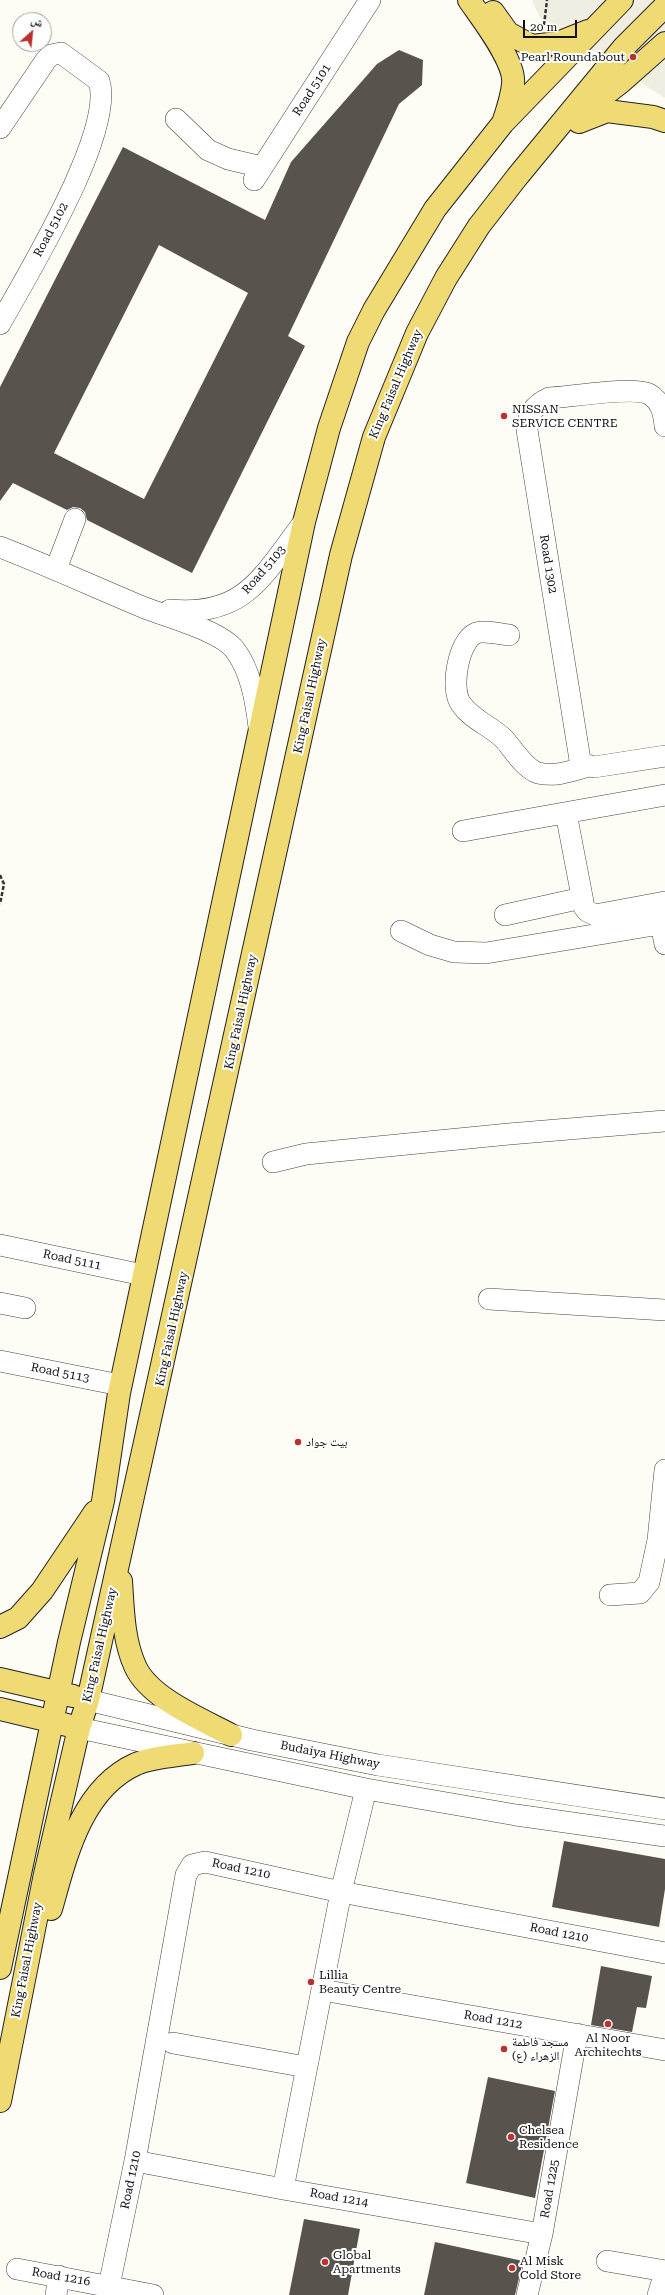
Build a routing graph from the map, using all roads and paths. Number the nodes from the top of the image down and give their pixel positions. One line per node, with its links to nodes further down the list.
1 (370, 0): 10 (street, Road 5101)
2 (469, 0): 12 (main road)
3 (485, 0): 8 (main road)
4 (547, 0): 7 (path)
5 (622, 0): 8 (main road, King Faisal Highway)
6 (665, 6): 14 (main road, King Faisal Highway)
7 (544, 28)
8 (597, 28): 12 (main road, King Faisal Highway)
9 (665, 43): 14 (main road)
10 (176, 119)
11 (665, 120): 14 (main road)
12 (504, 123): 18 (main road, King Faisal Highway)
13 (0, 128): 15 (street, Road 5102)
14 (558, 130): 49 (main road, King Faisal Highway)
15 (0, 324)
16 (665, 426): 25 (street, Road 1302)
17 (75, 519): 20 (street)
18 (304, 522): 21 (street, Road 5103); 23 (main road, King Faisal Highway)
19 (0, 547): 20 (street, Road 5103)
20 (56, 569): 21 (street, Road 5103)
21 (146, 608): 23 (street, Road 5103)
22 (510, 635): 25 (street)
23 (259, 731): 40 (main road, King Faisal Highway)
24 (665, 756): 25 (street)
25 (589, 766)
26 (665, 795): 27 (street)
27 (566, 813): 28 (street); 30 (street)
28 (462, 831)
29 (0, 875): 32 (path)
30 (582, 898): 31 (street); 33 (street)
31 (665, 902)
32 (0, 904)
33 (505, 915)
34 (663, 924): 35 (street); 36 (street)
35 (401, 931)
36 (665, 944)
37 (665, 1122): 38 (street)
38 (273, 1162)
39 (0, 1245): 40 (street, Road 5111)
40 (143, 1275): 46 (main road, King Faisal Highway)
41 (489, 1299): 44 (street)
42 (0, 1302): 43 (street)
43 (25, 1308)
44 (665, 1310)
45 (0, 1361): 46 (street, Road 5113)
46 (120, 1385): 48 (main road, King Faisal Highway)
47 (665, 1470): 50 (street)
48 (103, 1501): 51 (main road); 53 (main road, King Faisal Highway)
49 (120, 1554): 54 (main road, King Faisal Highway); 58 (main road)
50 (610, 1595)
51 (0, 1627)
52 (0, 1679): 53 (main road, Budaiya Highway)
53 (60, 1692): 54 (main road, Budaiya Highway); 56 (main road, King Faisal Highway)
54 (88, 1700): 57 (main road, King Faisal Highway); 58 (street, Budaiya Highway)
55 (0, 1709): 56 (main road)
56 (52, 1721): 57 (main road); 65 (main road, King Faisal Highway)
57 (79, 1728): 59 (street); 71 (main road, King Faisal Highway)
58 (230, 1735): 61 (street, Budaiya Highway)
59 (193, 1753): 60 (street); 71 (main road)
60 (366, 1789): 62 (street); 63 (street)
61 (665, 1809)
62 (665, 1836)
63 (341, 1892): 64 (street, Road 1210); 66 (street); 72 (street, Road 1210)
64 (665, 1953)
65 (0, 1968)
66 (322, 1990): 67 (street, Road 1212); 70 (street)
67 (577, 2034): 69 (street, Road 1212); 74 (street, Road 1225)
68 (173, 2043): 70 (street)
69 (665, 2050)
70 (306, 2068): 73 (street)
71 (2, 2091)
72 (135, 2161): 73 (street, Road 1214); 79 (street, Road 1210)
73 (283, 2189): 74 (street, Road 1214)
74 (542, 2234): 81 (street, Road 1225)
75 (607, 2261): 77 (street)
76 (17, 2269): 78 (street, Road 1216)
77 (665, 2272): 82 (street)
78 (57, 2286): 79 (street, Road 1216)
79 (109, 2286): 80 (street, Road 1216)
80 (153, 2295)
81 (527, 2295)
82 (658, 2295)

